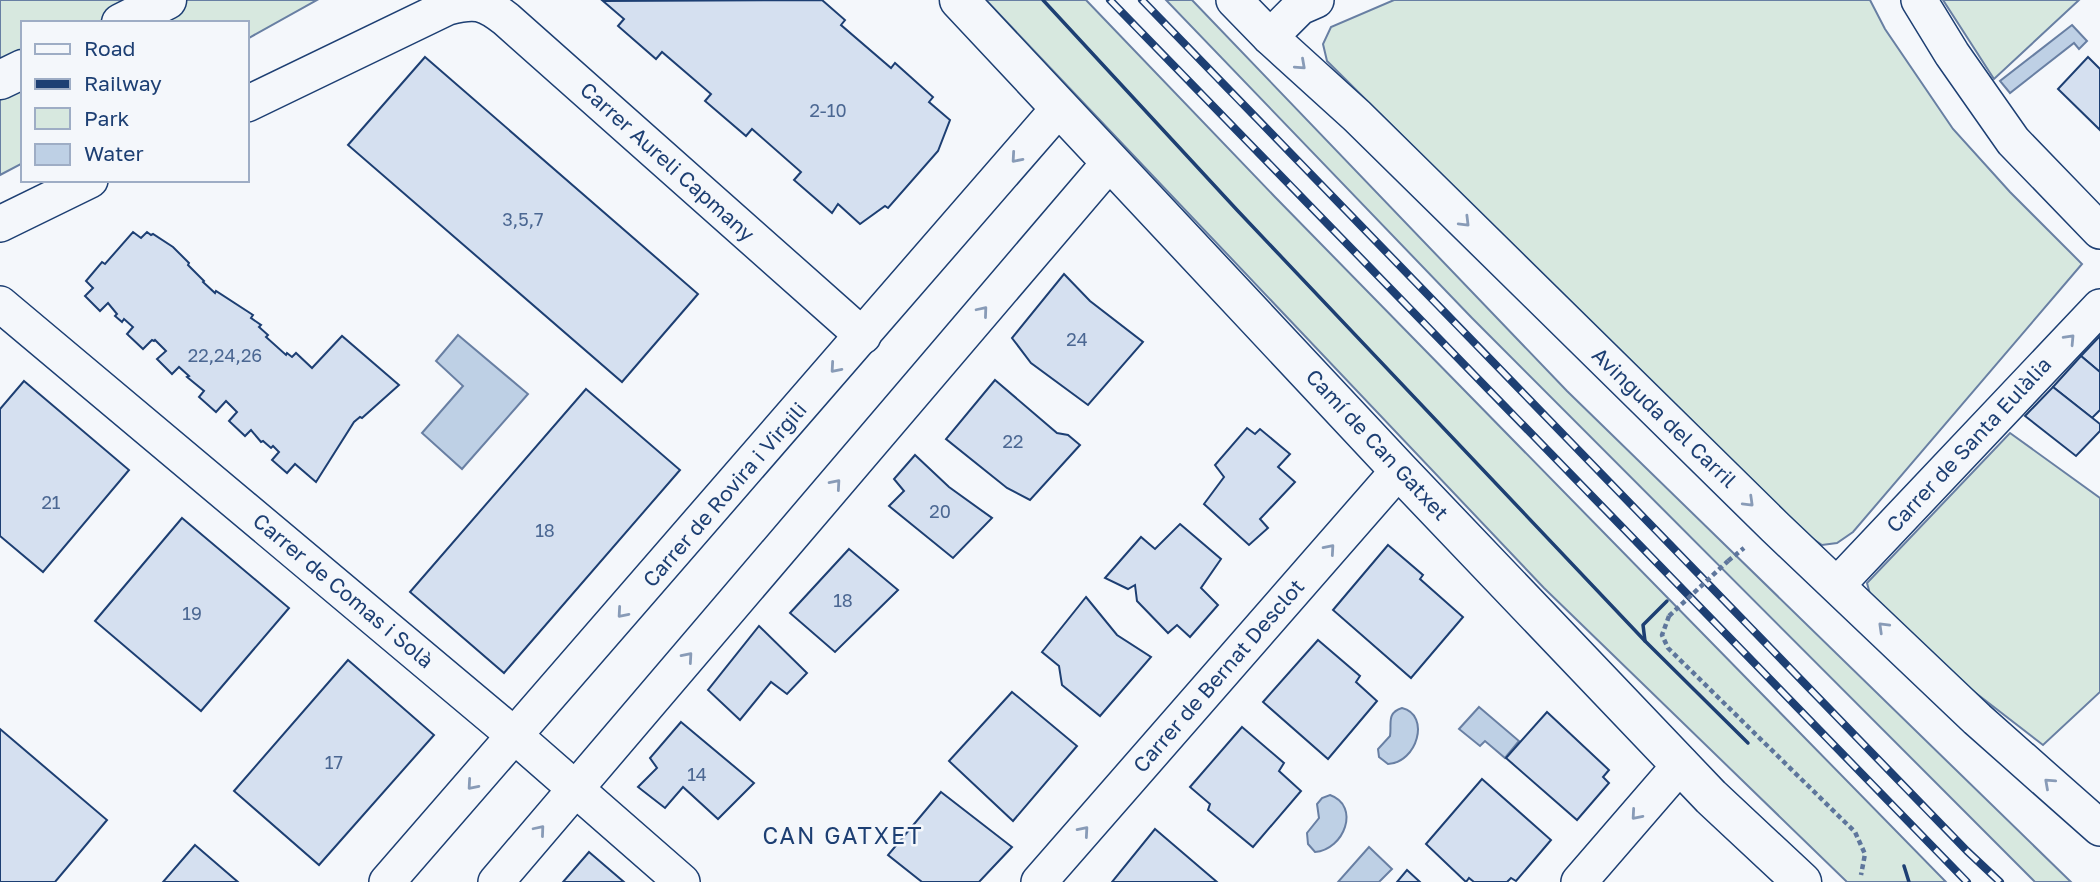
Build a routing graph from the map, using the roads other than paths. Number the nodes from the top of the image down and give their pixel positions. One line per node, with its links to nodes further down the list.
1 (167, 0): 7 (main road)
2 (959, 0): 12 (main road, Camí de Can Gatxet)
3 (1234, 0): 8 (street, Avinguda del Carril)
4 (1316, 0): 8 (street)
5 (1919, 0): 16 (street)
6 (464, 1): 11 (street); 19 (street, Carrer Aureli Capmany)
7 (125, 21)
8 (1270, 37): 21 (street, Avinguda del Carril, one-way to 21)
9 (21, 70): 10 (main road)
10 (0, 80)
11 (248, 104)
12 (1060, 107): 13 (main road, Camí de Can Gatxet); 19 (street, Carrer de Rovira i Virgili, one-way to 19)
13 (1111, 162): 20 (main road, Camí de Can Gatxet); 24 (street, one-way to 13)
14 (86, 182): 15 (street)
15 (0, 224)
16 (2100, 231)
17 (0, 304): 22 (street, Carrer de Comas i Solà)
18 (2100, 307): 21 (street, Carrer de Santa Eulàlia, one-way to 18)
19 (863, 336): 22 (street, Carrer de Rovira i Virgili, one-way to 22)
20 (1399, 470): 23 (main road, Camí de Can Gatxet); 29 (street, Carrer de Bernat Desclot, one-way to 20)
21 (1838, 584): 25 (street, Avinguda del Carril, one-way to 21)
22 (515, 736): 24 (street, Carrer de Comas i Solà); 26 (street, Carrer de Rovira i Virgili, one-way to 26)
23 (1681, 764): 30 (street, one-way to 30); 31 (main road, Camí de Can Gatxet)
24 (576, 788): 27 (street, one-way to 24); 28 (street, Carrer de Comas i Solà)
25 (2100, 828)
26 (387, 882)
27 (496, 882)
28 (682, 882)
29 (1039, 882)
30 (1578, 882)
31 (1802, 882)

